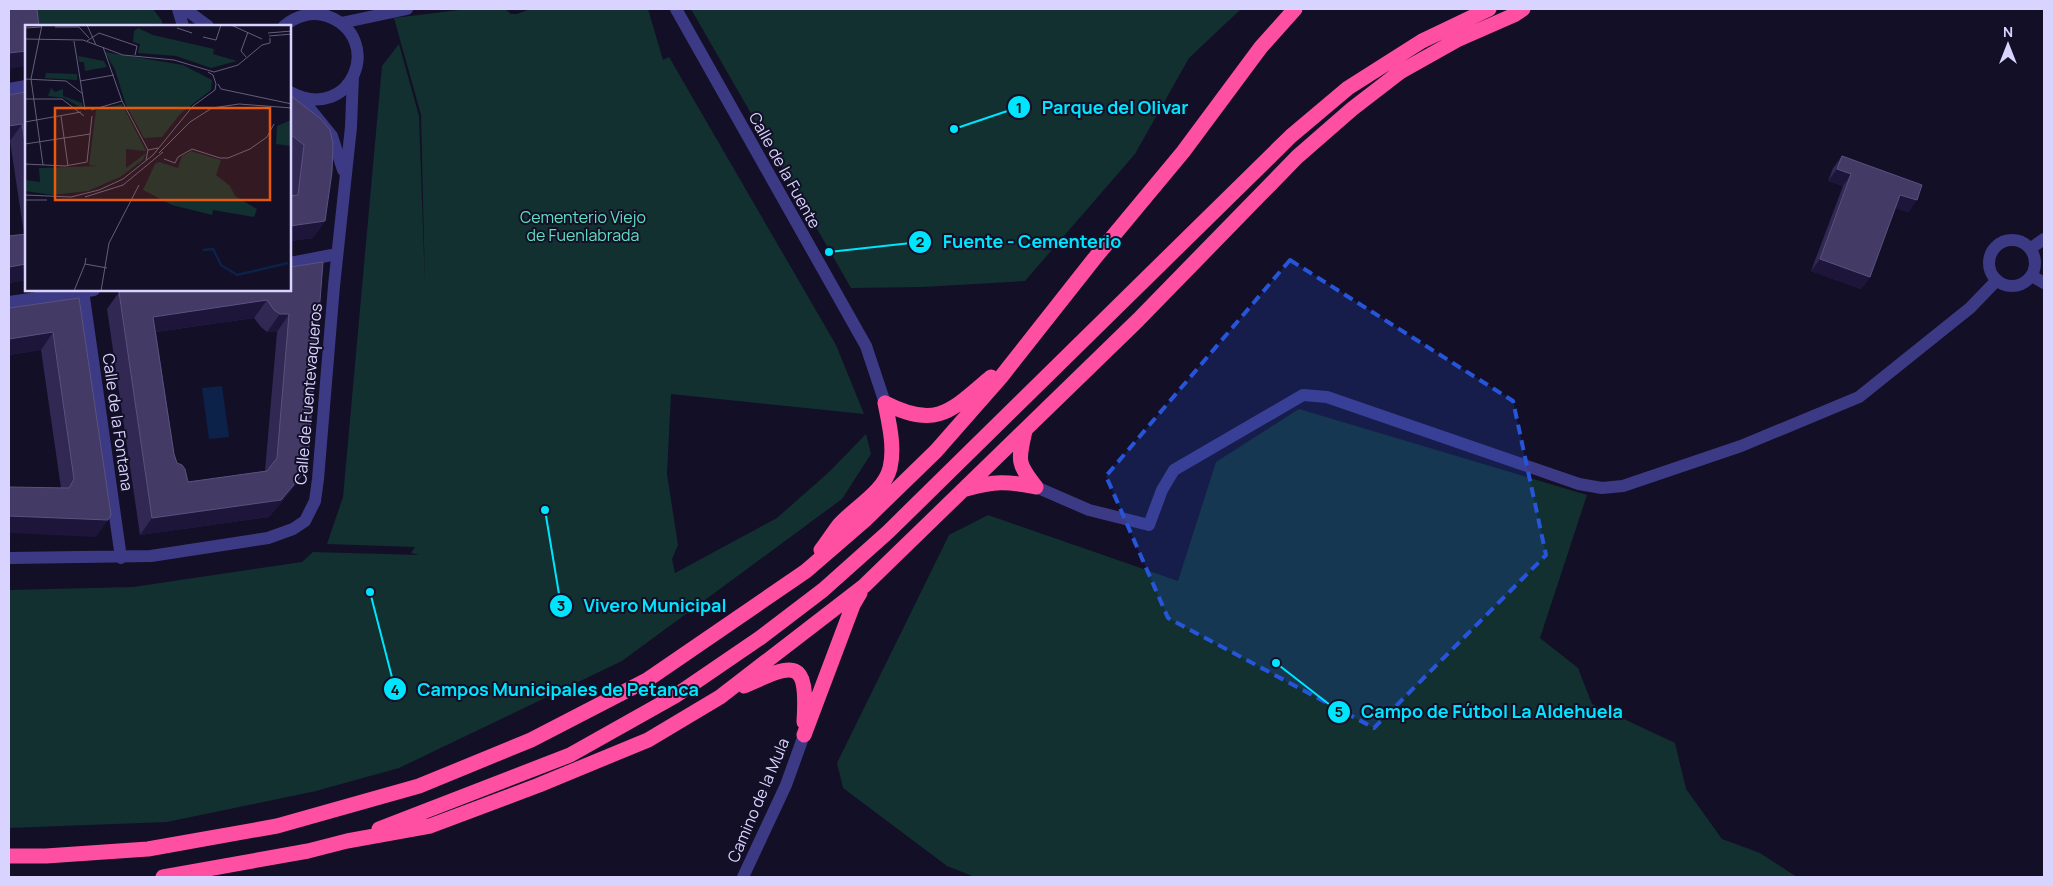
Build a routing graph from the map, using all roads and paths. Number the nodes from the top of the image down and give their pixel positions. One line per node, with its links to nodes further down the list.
1 (178, 9): 12 (street)
2 (186, 9): 13 (street)
3 (292, 9): 11 (street)
4 (407, 9): 10 (street)
5 (676, 9): 30 (street, Calle de la Fuente)
6 (1295, 9): 29 (highway)
7 (1489, 9): 40 (highway)
8 (1523, 9): 31 (highway)
9 (320, 12): 10 (street); 11 (street)
10 (341, 23): 14 (street, Calle de Fuentevaqueros)
11 (287, 24)
12 (183, 25)
13 (207, 25)
14 (353, 76): 18 (street); 19 (street, Calle de Fuentevaqueros)
15 (25, 86): 16 (street)
16 (9, 88)
17 (291, 93): 18 (street)
18 (302, 99): 19 (street, Calle de Fuentevaqueros)
19 (345, 175): 22 (street, Calle de Fuentevaqueros)
20 (2044, 238): 21 (street)
21 (2031, 248): 24 (street); 25 (street)
22 (337, 254): 23 (street); 35 (street, Calle de Fuentevaqueros)
23 (291, 263)
24 (2032, 276): 25 (street); 26 (street)
25 (1997, 280): 32 (street)
26 (2044, 283)
27 (87, 291): 28 (street); 35 (street, Calle de la Fontana)
28 (9, 302)
29 (1021, 350): 30 (highway); 36 (highway)
30 (885, 403): 36 (highway)
31 (1025, 431): 32 (highway); 33 (highway)
32 (1036, 487): 33 (highway)
33 (964, 490): 37 (highway)
34 (9, 558): 35 (street, Calle de Fuentevaqueros)
35 (121, 558)
36 (806, 571): 41 (highway)
37 (864, 586): 38 (highway); 39 (highway)
38 (720, 697): 39 (highway); 40 (highway)
39 (804, 735): 43 (street, Camino de la Mula)
40 (348, 841): 42 (highway)
41 (9, 856)
42 (163, 877)
43 (743, 877)

